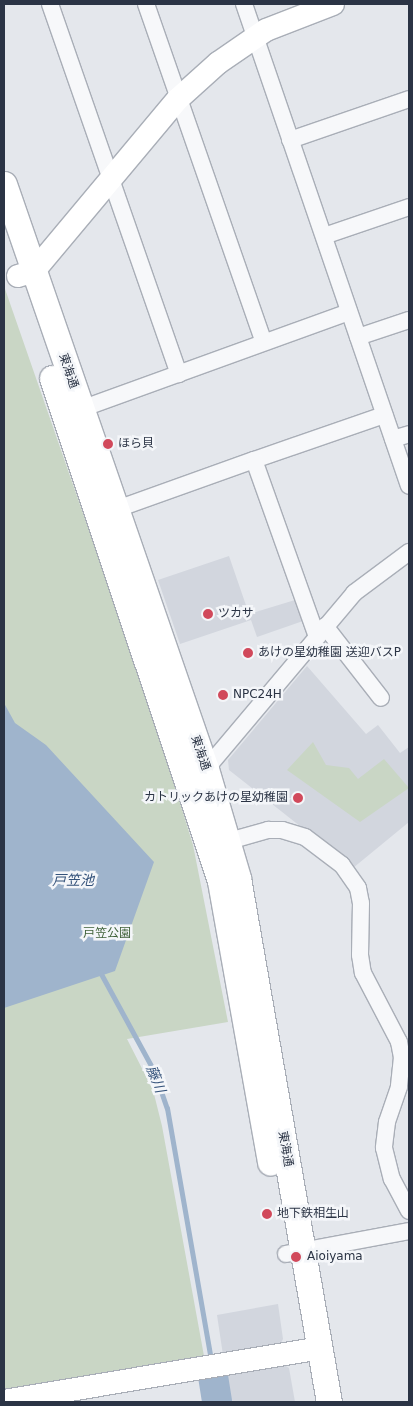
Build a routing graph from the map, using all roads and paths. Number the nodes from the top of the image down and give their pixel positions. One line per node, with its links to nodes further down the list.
1 (50, 4): 9 (street)
2 (146, 4): 6 (street)
3 (244, 4): 5 (street)
4 (332, 4): 5 (street)
5 (255, 36): 6 (street); 8 (street)
6 (178, 99): 9 (street); 18 (street)
7 (409, 100): 8 (street)
8 (290, 140): 13 (street)
9 (111, 182): 14 (street); 19 (street)
10 (4, 184): 14 (main road, 東海通)
11 (409, 207): 13 (street)
12 (4, 233): 14 (main road, 東海通)
13 (324, 236): 15 (street)
14 (26, 273): 20 (main road, 東海通); 34 (main road, 東海通)
15 (349, 312): 17 (street); 18 (street)
16 (409, 320): 17 (street)
17 (358, 337): 21 (street)
18 (264, 342): 19 (street)
19 (179, 374): 20 (street)
20 (82, 409): 26 (main road, 東海通)
21 (384, 415): 23 (street); 24 (street)
22 (409, 434): 23 (street)
23 (393, 439): 25 (street)
24 (254, 460): 26 (street); 28 (street)
25 (409, 486)
26 (117, 509): 30 (main road, 東海通)
27 (409, 552): 28 (street)
28 (321, 632): 29 (street); 30 (street)
29 (381, 698)
30 (206, 769): 31 (main road, 東海通)
31 (228, 841): 32 (street); 34 (main road, 東海通)
32 (409, 1211)
33 (409, 1231): 34 (street)
34 (295, 1252): 35 (main road, 東海通)
35 (312, 1349): 36 (street); 37 (main road, 東海通); 38 (main road, 東海通)
36 (4, 1401)
37 (312, 1402)
38 (329, 1402)

